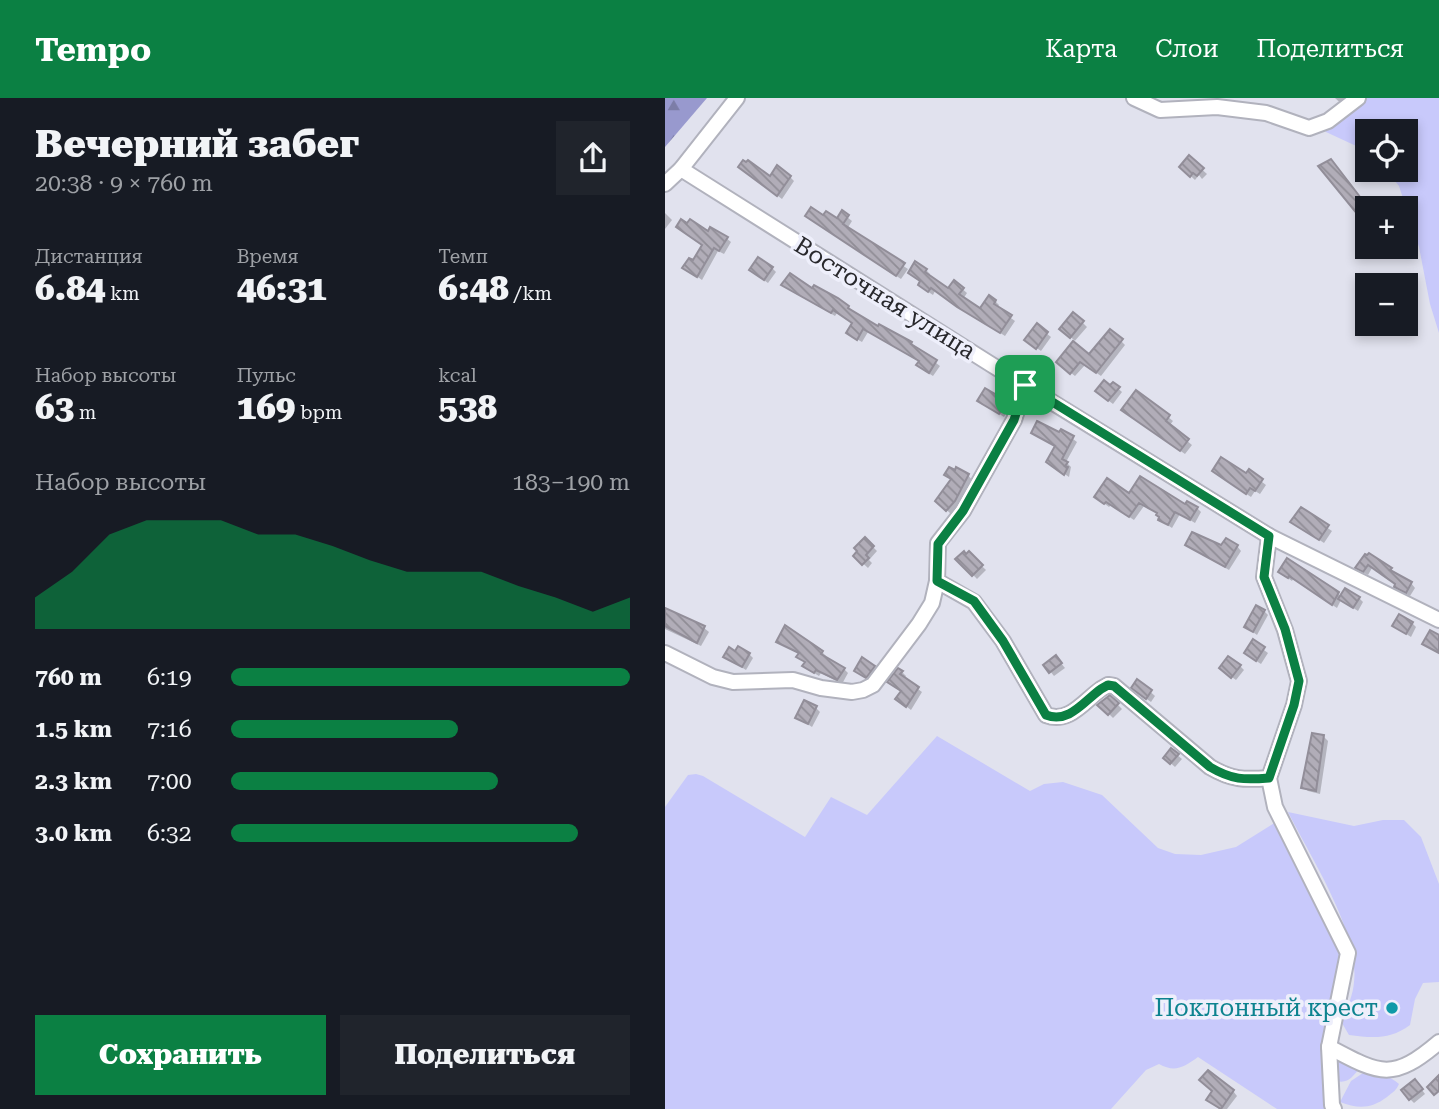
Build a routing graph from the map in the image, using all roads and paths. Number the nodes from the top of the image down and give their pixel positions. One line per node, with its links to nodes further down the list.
1 (737, 98): 4 (street)
2 (1135, 98): 3 (street)
3 (1358, 98)
4 (681, 169): 5 (street); 6 (street, Восточная улица)
5 (665, 184)
6 (1025, 385): 7 (street, Восточная улица); 8 (street)
7 (1269, 536): 9 (street, Восточная улица); 11 (street)
8 (937, 581): 10 (street); 11 (street)
9 (1439, 620)
10 (665, 653)
11 (1269, 778): 13 (street)
12 (1439, 1042): 13 (street)
13 (1329, 1047): 14 (street)
14 (1333, 1107)

